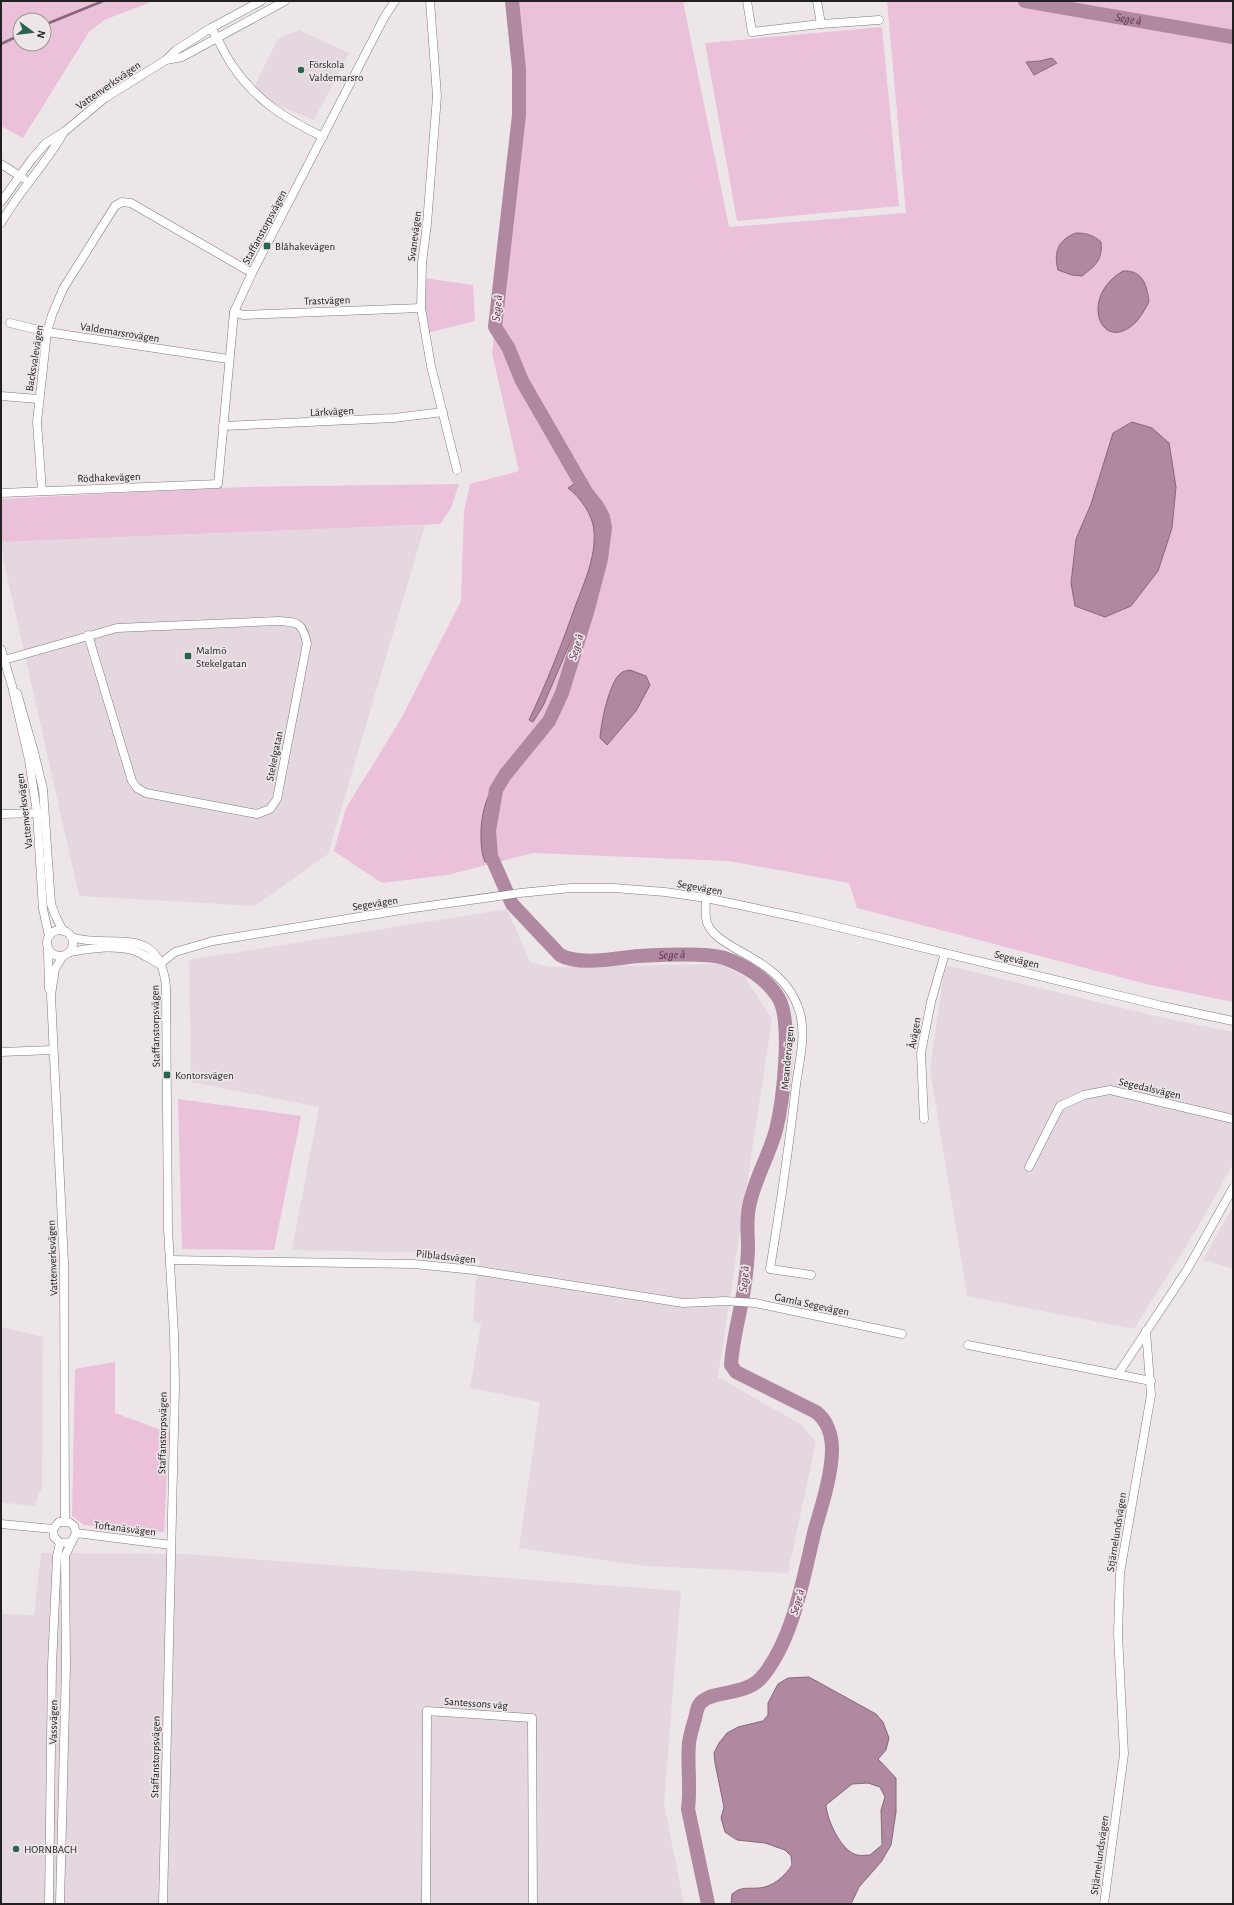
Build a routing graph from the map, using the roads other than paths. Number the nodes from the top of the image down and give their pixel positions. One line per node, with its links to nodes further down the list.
1 (261, 1): 9 (street, Vattenverksvägen)
2 (285, 1): 10 (street, Vattenverksvägen)
3 (395, 1): 13 (street, Staffanstorpsvägen)
4 (430, 1): 20 (street, Svanevägen)
5 (747, 1): 8 (street)
6 (817, 1): 8 (street)
7 (879, 20): 8 (street)
8 (821, 24)
9 (211, 28): 10 (street); 11 (street, Vattenverksvägen)
10 (218, 38): 11 (street, Vattenverksvägen); 13 (street)
11 (166, 60): 12 (street, Vattenverksvägen)
12 (64, 132): 15 (street, Vattenverksvägen); 16 (street, Vattenverksvägen)
13 (323, 137): 19 (street, Staffanstorpsvägen)
14 (1, 164): 15 (street)
15 (20, 176): 16 (street); 17 (street, Vattenverksvägen)
16 (28, 182): 18 (street, Vattenverksvägen)
17 (1, 202)
18 (1, 223)
19 (252, 273): 21 (street, Staffanstorpsvägen); 23 (street, Backsvalevägen)
20 (421, 308): 21 (street, Trastvägen); 27 (street, Svanevägen)
21 (234, 312): 24 (street, Staffanstorpsvägen)
22 (10, 323): 23 (street, Valdemarsrovägen)
23 (47, 332): 24 (street, Valdemarsrovägen); 26 (street, Backsvalevägen)
24 (228, 359): 28 (street, Staffanstorpsvägen)
25 (1, 396): 26 (street)
26 (38, 399): 31 (street, Backsvalevägen)
27 (443, 412): 28 (street, Lärkvägen); 29 (street, Svanevägen)
28 (223, 426): 30 (street, Staffanstorpsvägen)
29 (457, 470)
30 (218, 484): 31 (street, Rödhakevägen)
31 (42, 491): 32 (street, Rödhakevägen)
32 (1, 493)
33 (88, 635): 33 (street, Stekelgatan); 35 (street, Stekelgatan)
34 (1, 649): 35 (street, Vattenverksvägen)
35 (4, 660): 36 (street, Vattenverksvägen)
36 (41, 813): 37 (street); 39 (street, Vattenverksvägen); 40 (street, Vattenverksvägen)
37 (1, 814)
38 (706, 898): 43 (street, Segevägen); 45 (street, Segevägen); 55 (street, Meandervägen)
39 (63, 931): 40 (street); 41 (street)
40 (49, 936): 42 (street)
41 (71, 937): 44 (street); 45 (street)
42 (48, 950): 44 (street); 46 (street, Vattenverksvägen)
43 (945, 953): 47 (street, Segevägen); 50 (street, Åvägen)
44 (66, 954): 45 (street); 46 (street, Vattenverksvägen)
45 (160, 964): 54 (street, Staffanstorpsvägen)
46 (51, 995): 48 (street, Vattenverksvägen)
47 (1233, 1021)
48 (53, 1050): 49 (street); 62 (street, Vattenverksvägen)
49 (1, 1052)
50 (924, 1119)
51 (1233, 1119): 52 (street, Segedalsvägen)
52 (1029, 1167)
53 (1233, 1188): 57 (street)
54 (170, 1260): 56 (street, Pilbladsvägen); 68 (street, Staffanstorpsvägen)
55 (811, 1275)
56 (721, 1302): 58 (street, Gamla Segevägen)
57 (1146, 1331): 60 (street); 61 (street, Stjärnelundsvägen)
58 (902, 1334)
59 (968, 1345): 60 (street)
60 (1118, 1374): 61 (street)
61 (1151, 1381): 74 (street, Stjärnelundsvägen)
62 (65, 1521): 64 (street); 65 (street)
63 (1, 1524): 64 (street)
64 (53, 1529): 67 (street)
65 (76, 1533): 66 (street); 68 (street, Toftanäsvägen)
66 (71, 1542): 67 (street); 70 (street, Vassvägen)
67 (60, 1543): 69 (street, Vassvägen)
68 (171, 1545): 71 (street, Staffanstorpsvägen)
69 (49, 1904)
70 (60, 1904)
71 (163, 1904)
72 (426, 1904): 73 (street, Santessons väg)
73 (533, 1904)
74 (1104, 1904)

